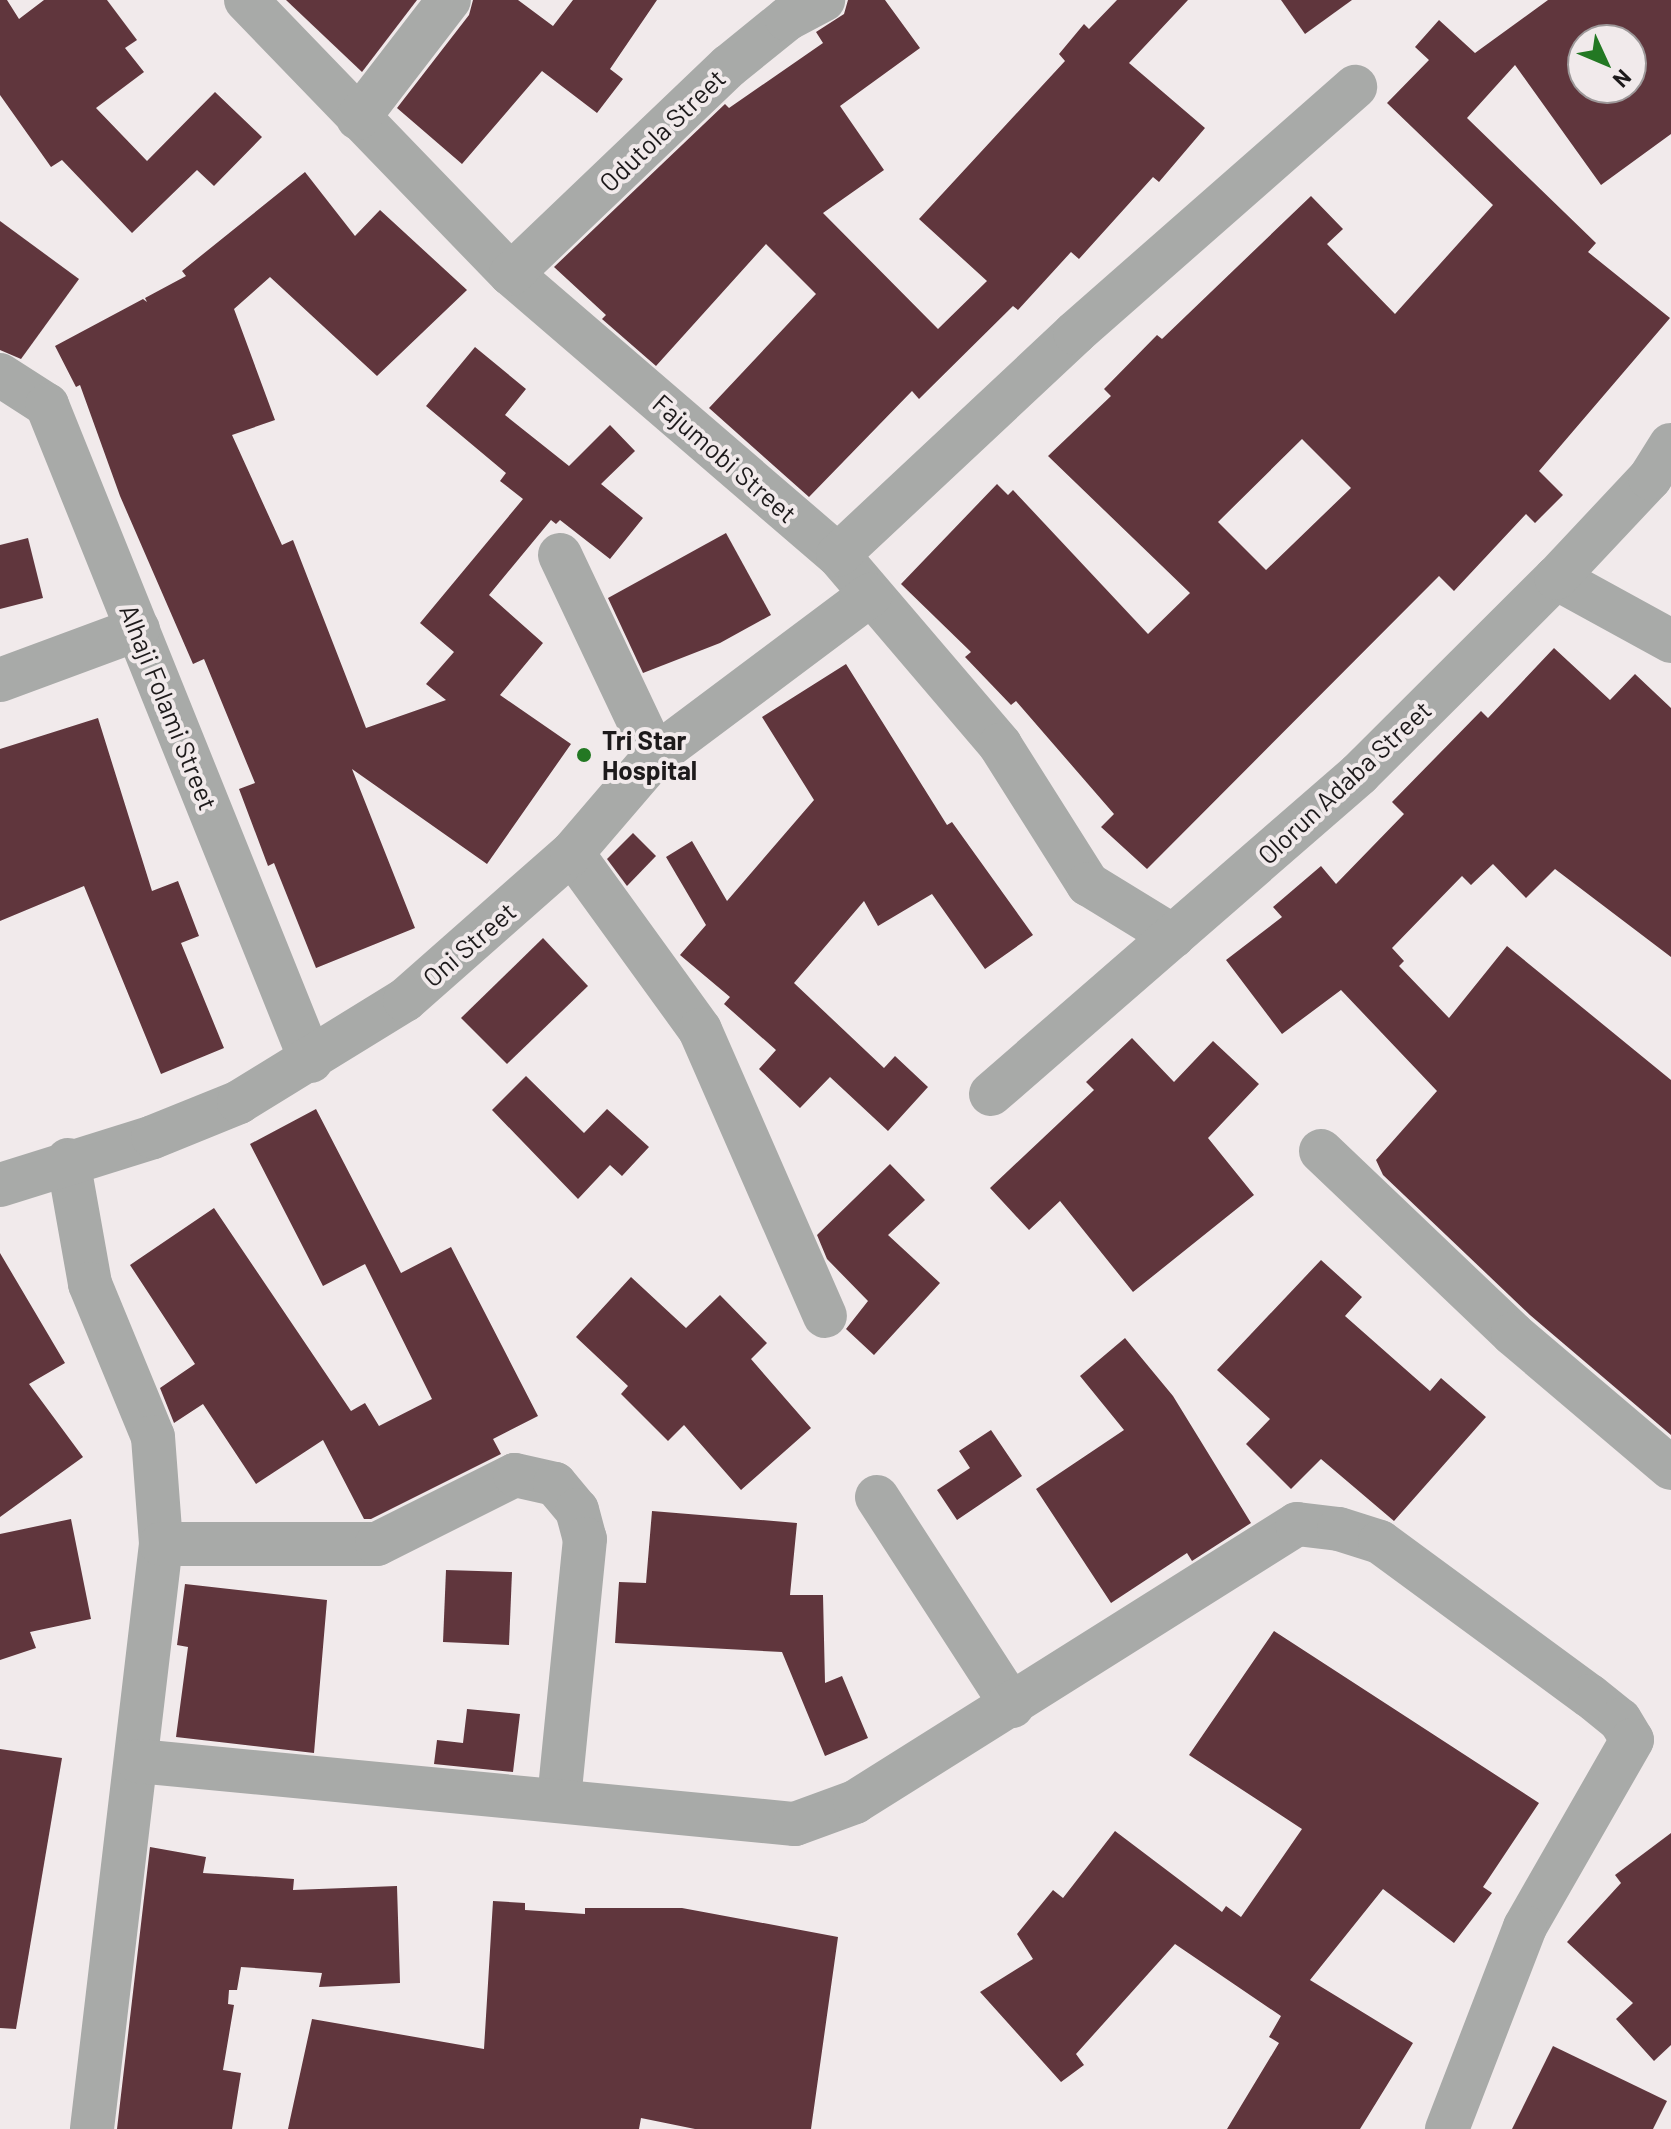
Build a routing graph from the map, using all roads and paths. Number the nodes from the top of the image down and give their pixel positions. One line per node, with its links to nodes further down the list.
1 (246, 0): 5 (street, Fajumobi Street)
2 (449, 0): 5 (street)
3 (823, 0): 6 (street, Odutola Street)
4 (1355, 87): 10 (street)
5 (358, 118): 6 (street, Fajumobi Street)
6 (511, 274): 10 (street, Fajumobi Street)
7 (0, 375): 13 (street, Alhaji Folami Street)
8 (1671, 445): 11 (street, Olorun Adaba Street)
9 (560, 555): 16 (street)
10 (838, 555): 12 (street, Fajumobi Street)
11 (1556, 578): 14 (street); 18 (street, Olorun Adaba Street)
12 (870, 595): 16 (street, Oni Street); 18 (street, Fajumobi Street)
13 (138, 629): 15 (street); 19 (street, Alhaji Folami Street)
14 (1671, 641)
15 (0, 680)
16 (655, 756): 17 (street, Oni Street)
17 (572, 853): 19 (street, Oni Street); 24 (street)
18 (1173, 936): 20 (street, Olorun Adaba Street)
19 (311, 1061): 22 (street, Oni Street)
20 (991, 1094)
21 (1321, 1151): 25 (street)
22 (68, 1160): 23 (street, Oni Street); 27 (street)
23 (0, 1185)
24 (825, 1316)
25 (1671, 1468)
26 (877, 1497): 28 (street)
27 (161, 1544): 29 (street); 30 (street)
28 (1012, 1706): 30 (street); 32 (street)
29 (138, 1761): 30 (street); 31 (street)
30 (559, 1800)
31 (92, 2129)
32 (1447, 2129)

